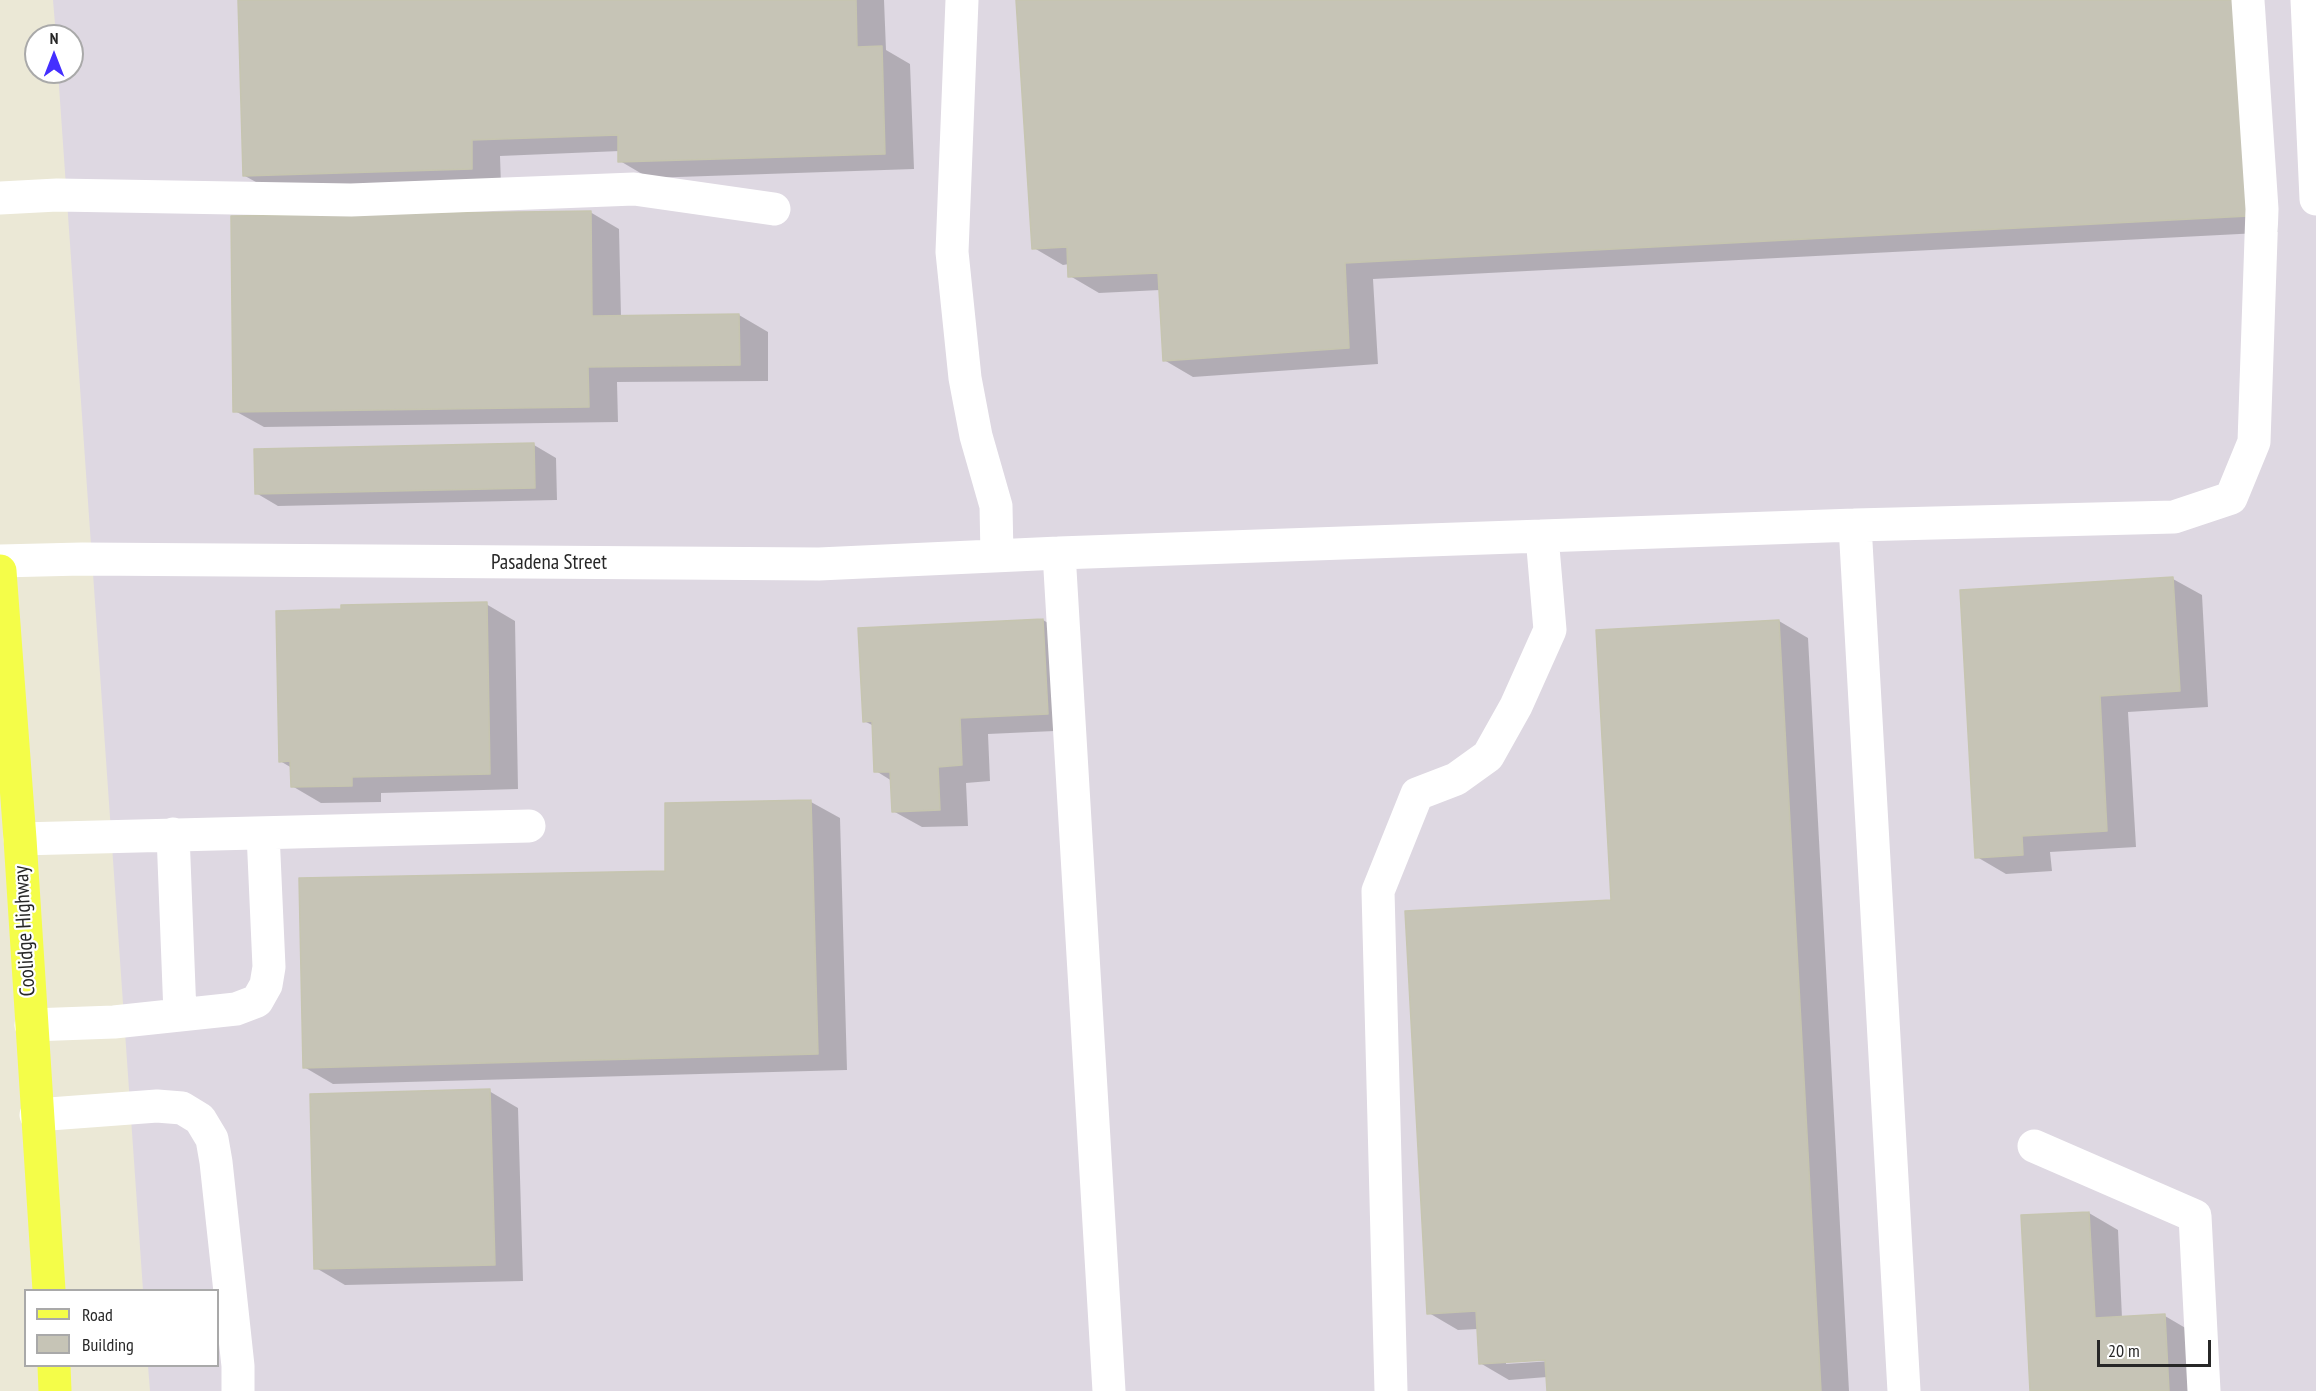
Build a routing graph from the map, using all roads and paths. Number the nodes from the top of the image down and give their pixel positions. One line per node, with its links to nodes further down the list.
1 (962, 0): 10 (lane)
2 (2248, 0): 7 (lane, Pasadena Street)
3 (2307, 0): 5 (lane)
4 (0, 198): 6 (lane)
5 (2316, 199)
6 (774, 209)
7 (1855, 525): 8 (lane, Pasadena Street); 27 (lane)
8 (1542, 536): 9 (lane, Pasadena Street); 26 (lane)
9 (1059, 553): 10 (lane, Pasadena Street); 25 (lane)
10 (997, 556): 11 (lane, Pasadena Street)
11 (0, 561)
12 (0, 571): 16 (main road, Coolidge Highway)
13 (529, 826): 14 (lane)
14 (263, 832): 15 (lane); 17 (lane)
15 (173, 834): 16 (lane); 17 (lane)
16 (20, 840): 18 (main road, Coolidge Highway)
17 (180, 1014): 18 (lane)
18 (31, 1025): 19 (main road, Coolidge Highway)
19 (36, 1115): 21 (main road, Coolidge Highway); 24 (lane)
20 (2034, 1146): 28 (lane)
21 (49, 1289)
22 (54, 1367): 23 (main road)
23 (55, 1391)
24 (238, 1391)
25 (1109, 1391)
26 (1391, 1391)
27 (1904, 1391)
28 (2204, 1391)

